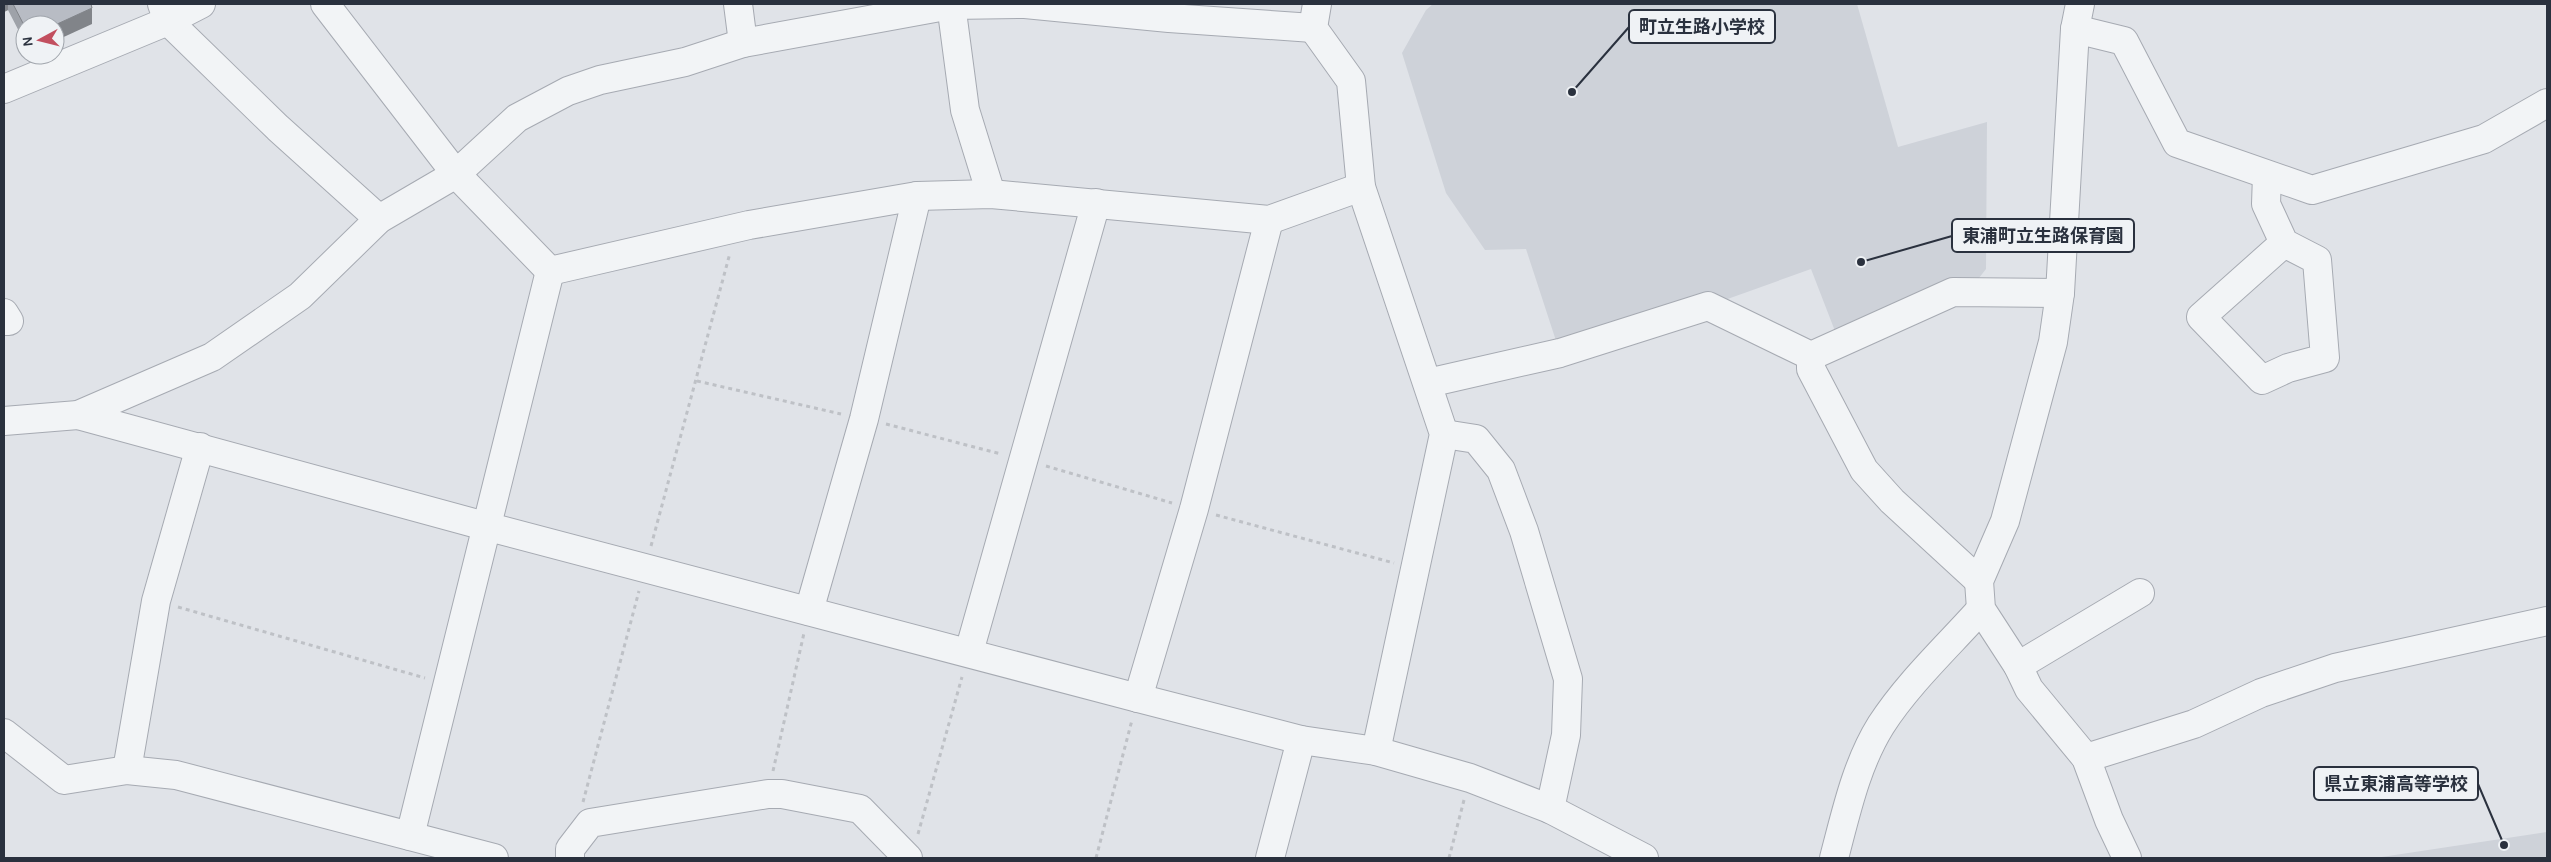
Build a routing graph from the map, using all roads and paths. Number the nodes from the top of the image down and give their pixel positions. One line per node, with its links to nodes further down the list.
1 (201, 4): 6 (street)
2 (325, 4): 12 (street)
3 (738, 4): 9 (street)
4 (951, 4): 5 (street); 9 (street); 15 (street)
5 (1136, 9): 7 (street)
6 (165, 12): 10 (street); 18 (street)
7 (1315, 16): 14 (street)
8 (2078, 17): 13 (street); 23 (street)
9 (743, 43): 12 (street)
10 (4, 89)
11 (2547, 103): 13 (street)
12 (456, 174): 18 (street); 22 (street)
13 (2267, 175): 21 (street)
14 (1361, 187): 19 (street); 28 (street)
15 (991, 194): 16 (street); 17 (street)
16 (917, 196): 20 (street); 30 (street)
17 (1096, 203): 19 (street); 34 (street)
18 (379, 219): 29 (street)
19 (1269, 220): 35 (street)
20 (737, 228): 22 (street); 27 (path)
21 (2284, 243): 21 (street)
22 (550, 271): 36 (street)
23 (2060, 294): 26 (street); 39 (street)
24 (4, 313): 25 (street)
25 (4, 321)
26 (1811, 356): 28 (street); 39 (street)
27 (697, 381): 30 (path); 37 (path)
28 (1428, 383): 32 (street)
29 (78, 415): 31 (street); 33 (street)
30 (864, 419): 34 (path); 43 (street)
31 (4, 421)
32 (1444, 434): 38 (street); 56 (street)
33 (200, 447): 36 (street); 41 (street)
34 (1025, 460): 35 (path); 45 (street)
35 (1194, 509): 38 (path); 48 (street)
36 (485, 526): 37 (street); 47 (street)
37 (645, 567): 43 (street); 57 (path)
38 (1416, 568): 51 (street)
39 (1979, 581): 42 (street)
40 (2140, 593): 46 (street)
41 (156, 601): 47 (path); 53 (street)
42 (1981, 609): 46 (street); 66 (street)
43 (809, 611): 45 (street); 55 (path)
44 (2547, 621): 52 (street)
45 (969, 652): 48 (street); 59 (path)
46 (2018, 666): 52 (street)
47 (448, 685): 58 (street)
48 (1138, 698): 50 (street); 63 (path)
49 (4, 733): 53 (street)
50 (1301, 740): 51 (street); 64 (street)
51 (1376, 751): 54 (street)
52 (2086, 758): 67 (street)
53 (127, 770): 58 (street)
54 (1470, 778): 56 (street); 65 (path)
55 (768, 794): 59 (street); 62 (street)
56 (1550, 809): 60 (street)
57 (580, 811)
58 (410, 836): 61 (street)
59 (912, 849)
60 (1636, 856)
61 (494, 858)
62 (570, 858)
63 (1096, 858)
64 (1270, 858)
65 (1449, 858)
66 (1834, 858)
67 (2127, 858)

